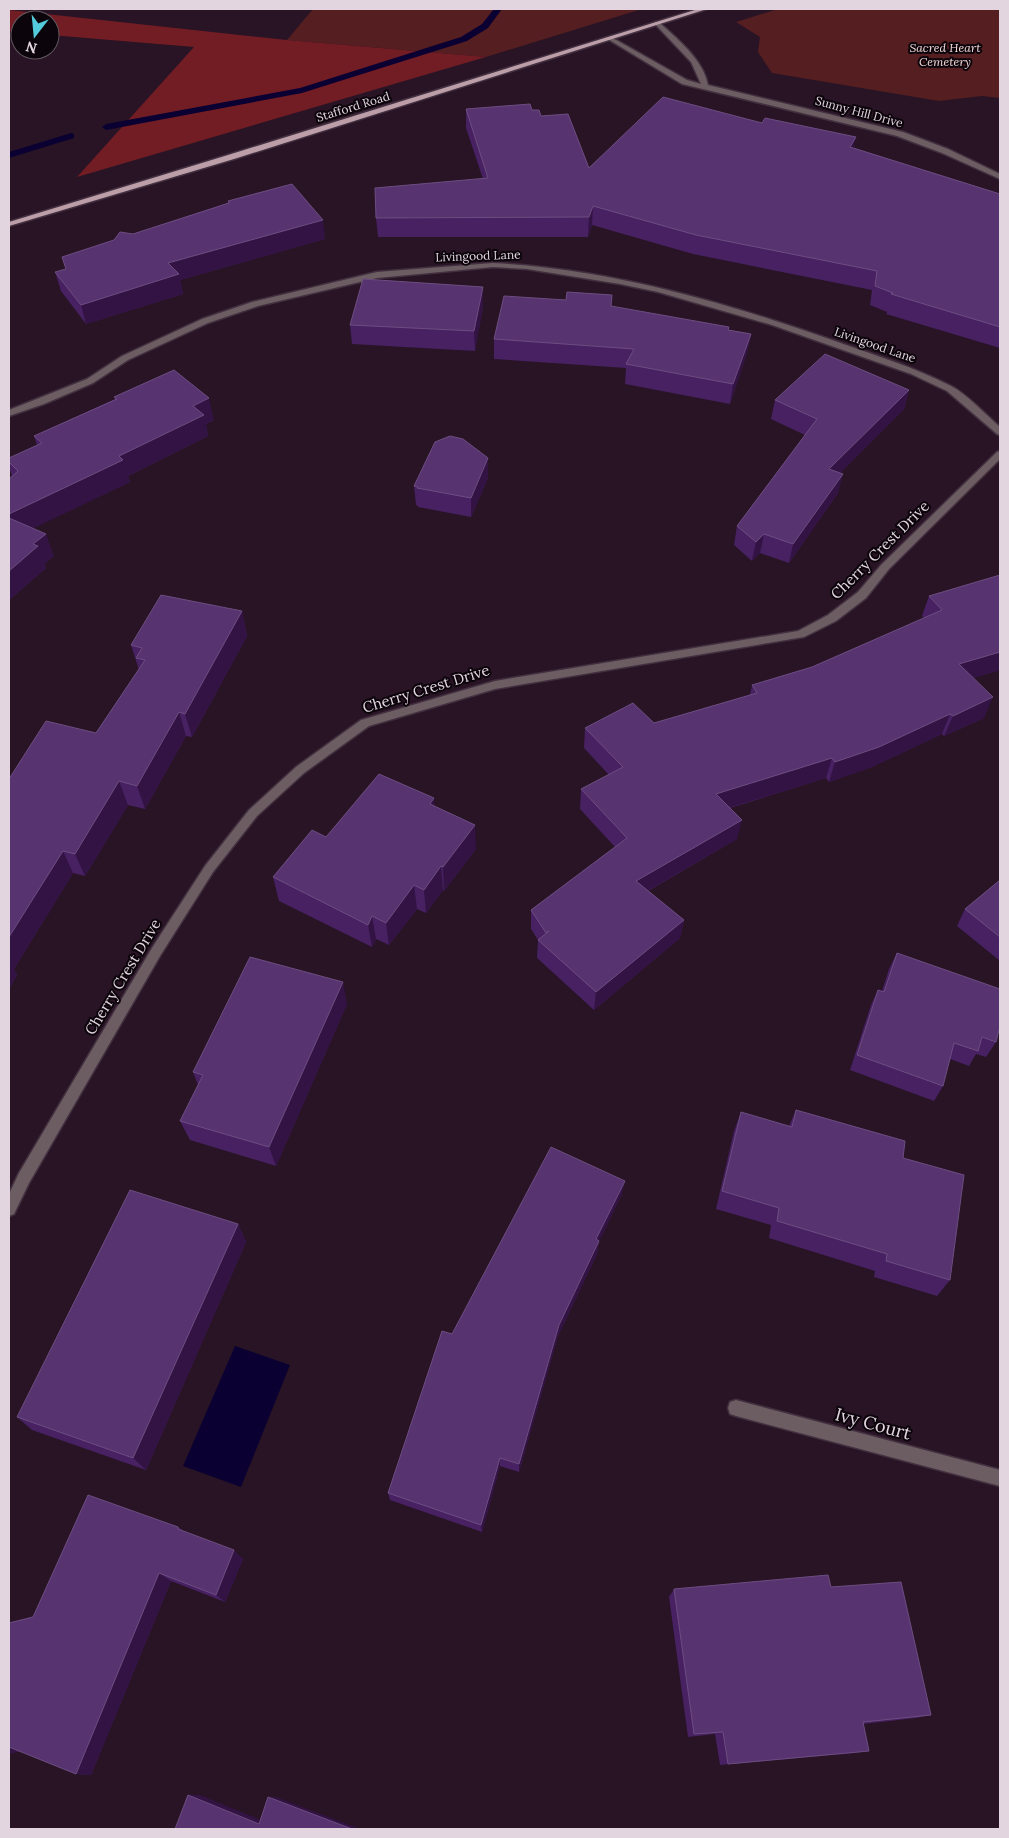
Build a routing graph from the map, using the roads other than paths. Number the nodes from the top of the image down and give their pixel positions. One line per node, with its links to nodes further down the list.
1 (704, 9): 2 (main road, Stafford Road)
2 (657, 23): 3 (main road, Stafford Road); 4 (street)
3 (609, 38): 4 (street, Sunny Hill Drive); 6 (main road, Stafford Road)
4 (705, 86): 5 (street, Sunny Hill Drive)
5 (1000, 177)
6 (9, 224)
7 (9, 414): 8 (street, Livingood Lane)
8 (1000, 432)
9 (1000, 454): 10 (street, Cherry Crest Drive)
10 (9, 1209)
11 (736, 1408): 12 (street, Ivy Court)
12 (1000, 1478)

